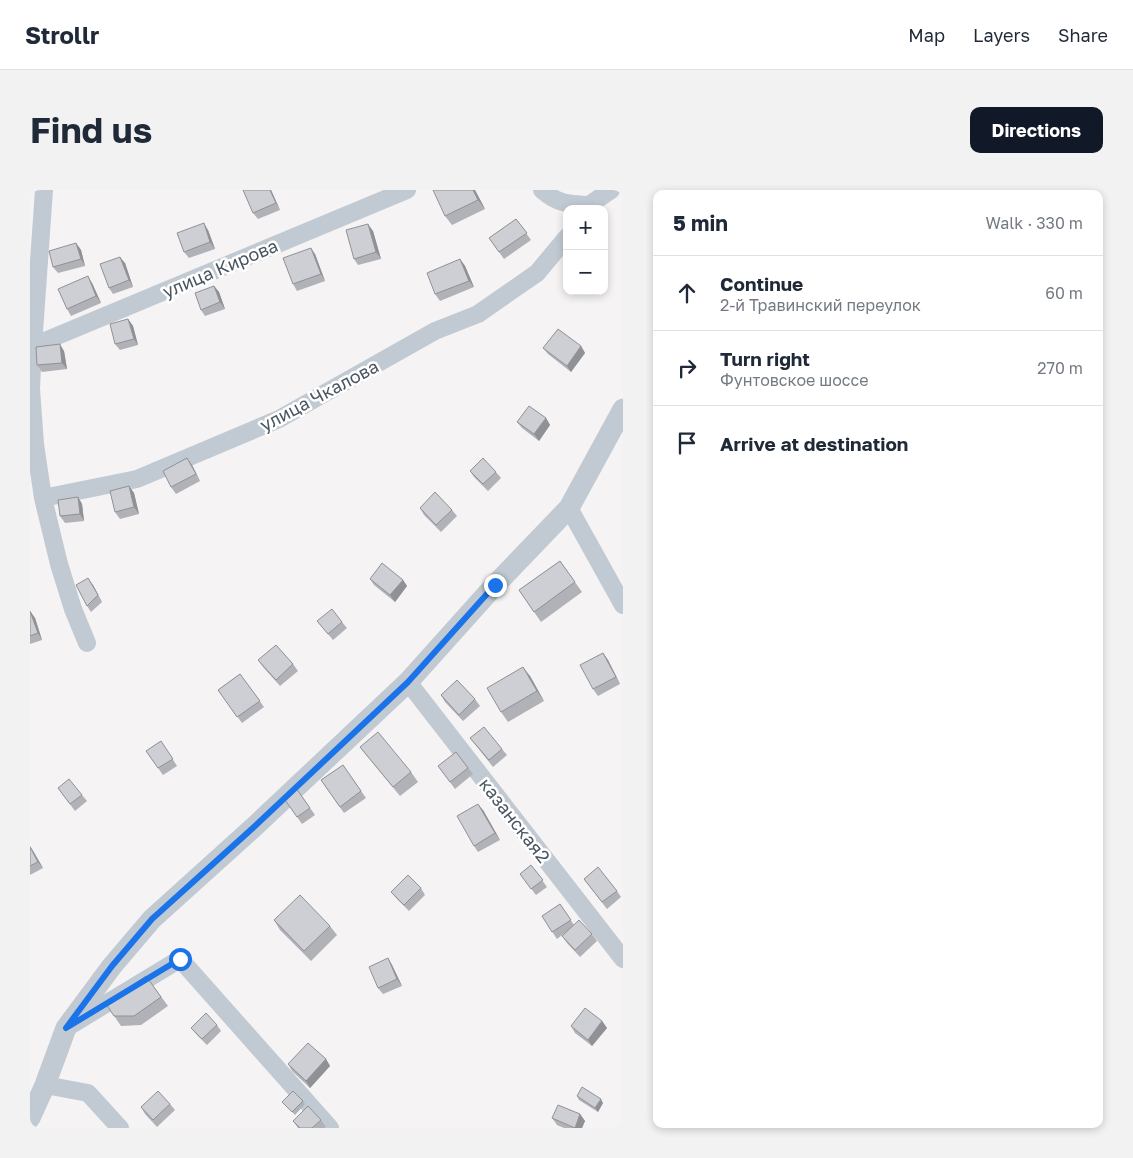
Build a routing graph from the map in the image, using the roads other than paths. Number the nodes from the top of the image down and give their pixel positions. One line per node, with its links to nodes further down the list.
1 (44, 190): 8 (street)
2 (406, 190): 8 (street, улица Кирова)
3 (542, 190): 5 (street)
4 (612, 190): 6 (street)
5 (574, 205)
6 (590, 205)
7 (563, 242): 10 (street, улица Чкалова)
8 (33, 346): 10 (street)
9 (623, 409): 11 (street)
10 (43, 498): 13 (street)
11 (569, 508): 12 (street); 14 (street)
12 (623, 605)
13 (87, 643)
14 (408, 682): 15 (street, казанская2); 16 (street)
15 (623, 960)
16 (66, 1028): 17 (street); 20 (street)
17 (45, 1085): 18 (street); 19 (street)
18 (30, 1118)
19 (120, 1128)
20 (330, 1128)

